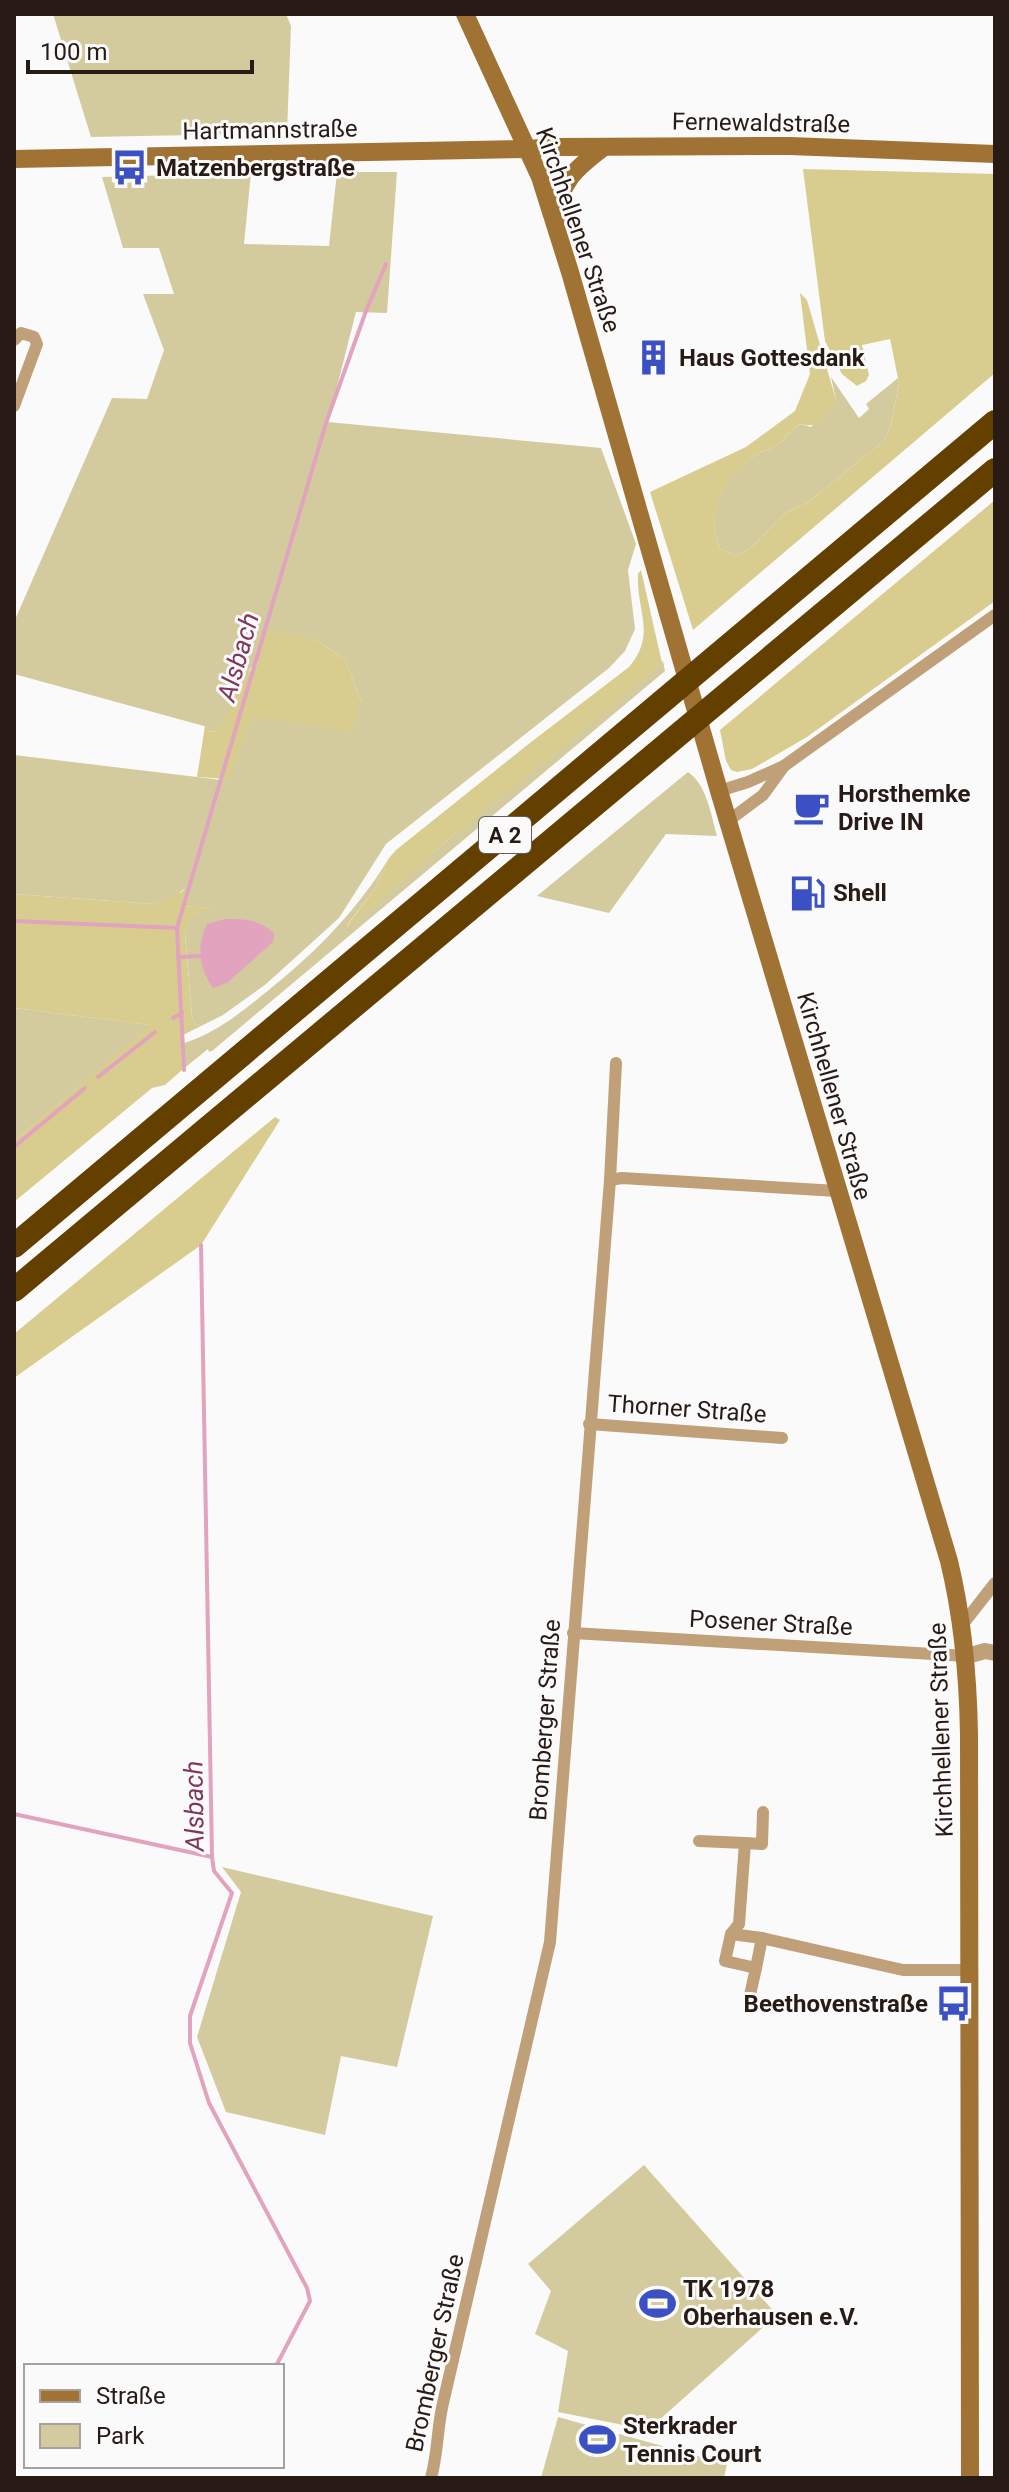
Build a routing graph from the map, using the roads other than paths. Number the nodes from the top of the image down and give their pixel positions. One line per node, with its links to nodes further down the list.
1 (465, 14): 3 (main road, Kirchhellener Straße)
2 (604, 147): 3 (main road, Fernewaldstraße); 4 (main road, Fernewaldstraße); 6 (main road)
3 (527, 149): 5 (main road, Hartmannstraße); 6 (main road, Kirchhellener Straße)
4 (995, 154)
5 (14, 159)
6 (555, 225): 13 (main road, Kirchhellener Straße)
7 (14, 340): 8 (street)
8 (14, 406)
9 (995, 422): 18 (highway, A 2)
10 (995, 470): 19 (highway, A 2)
11 (995, 615): 12 (street)
12 (784, 766): 13 (street); 14 (street)
13 (719, 791): 14 (main road, Kirchhellener Straße)
14 (728, 821): 17 (main road, Kirchhellener Straße)
15 (616, 1063): 16 (street, Bromberger Straße)
16 (610, 1180): 17 (street); 20 (street, Bromberger Straße)
17 (837, 1191): 23 (main road, Kirchhellener Straße)
18 (14, 1246)
19 (14, 1290)
20 (589, 1424): 21 (street, Thorner Straße); 24 (street, Bromberger Straße)
21 (782, 1438)
22 (995, 1583): 23 (street)
23 (963, 1624): 26 (main road, Kirchhellener Straße)
24 (573, 1633): 26 (street, Posener Straße); 35 (street, Bromberger Straße)
25 (995, 1653): 26 (street)
26 (967, 1656): 33 (main road, Kirchhellener Straße)
27 (763, 1812): 29 (street)
28 (699, 1841): 29 (street)
29 (745, 1843): 30 (street)
30 (731, 1934): 31 (street); 32 (street)
31 (762, 1938): 32 (street); 33 (street)
32 (756, 1968): 34 (street)
33 (969, 1970): 36 (main road, Kirchhellener Straße)
34 (748, 2004)
35 (431, 2478)
36 (970, 2478)

